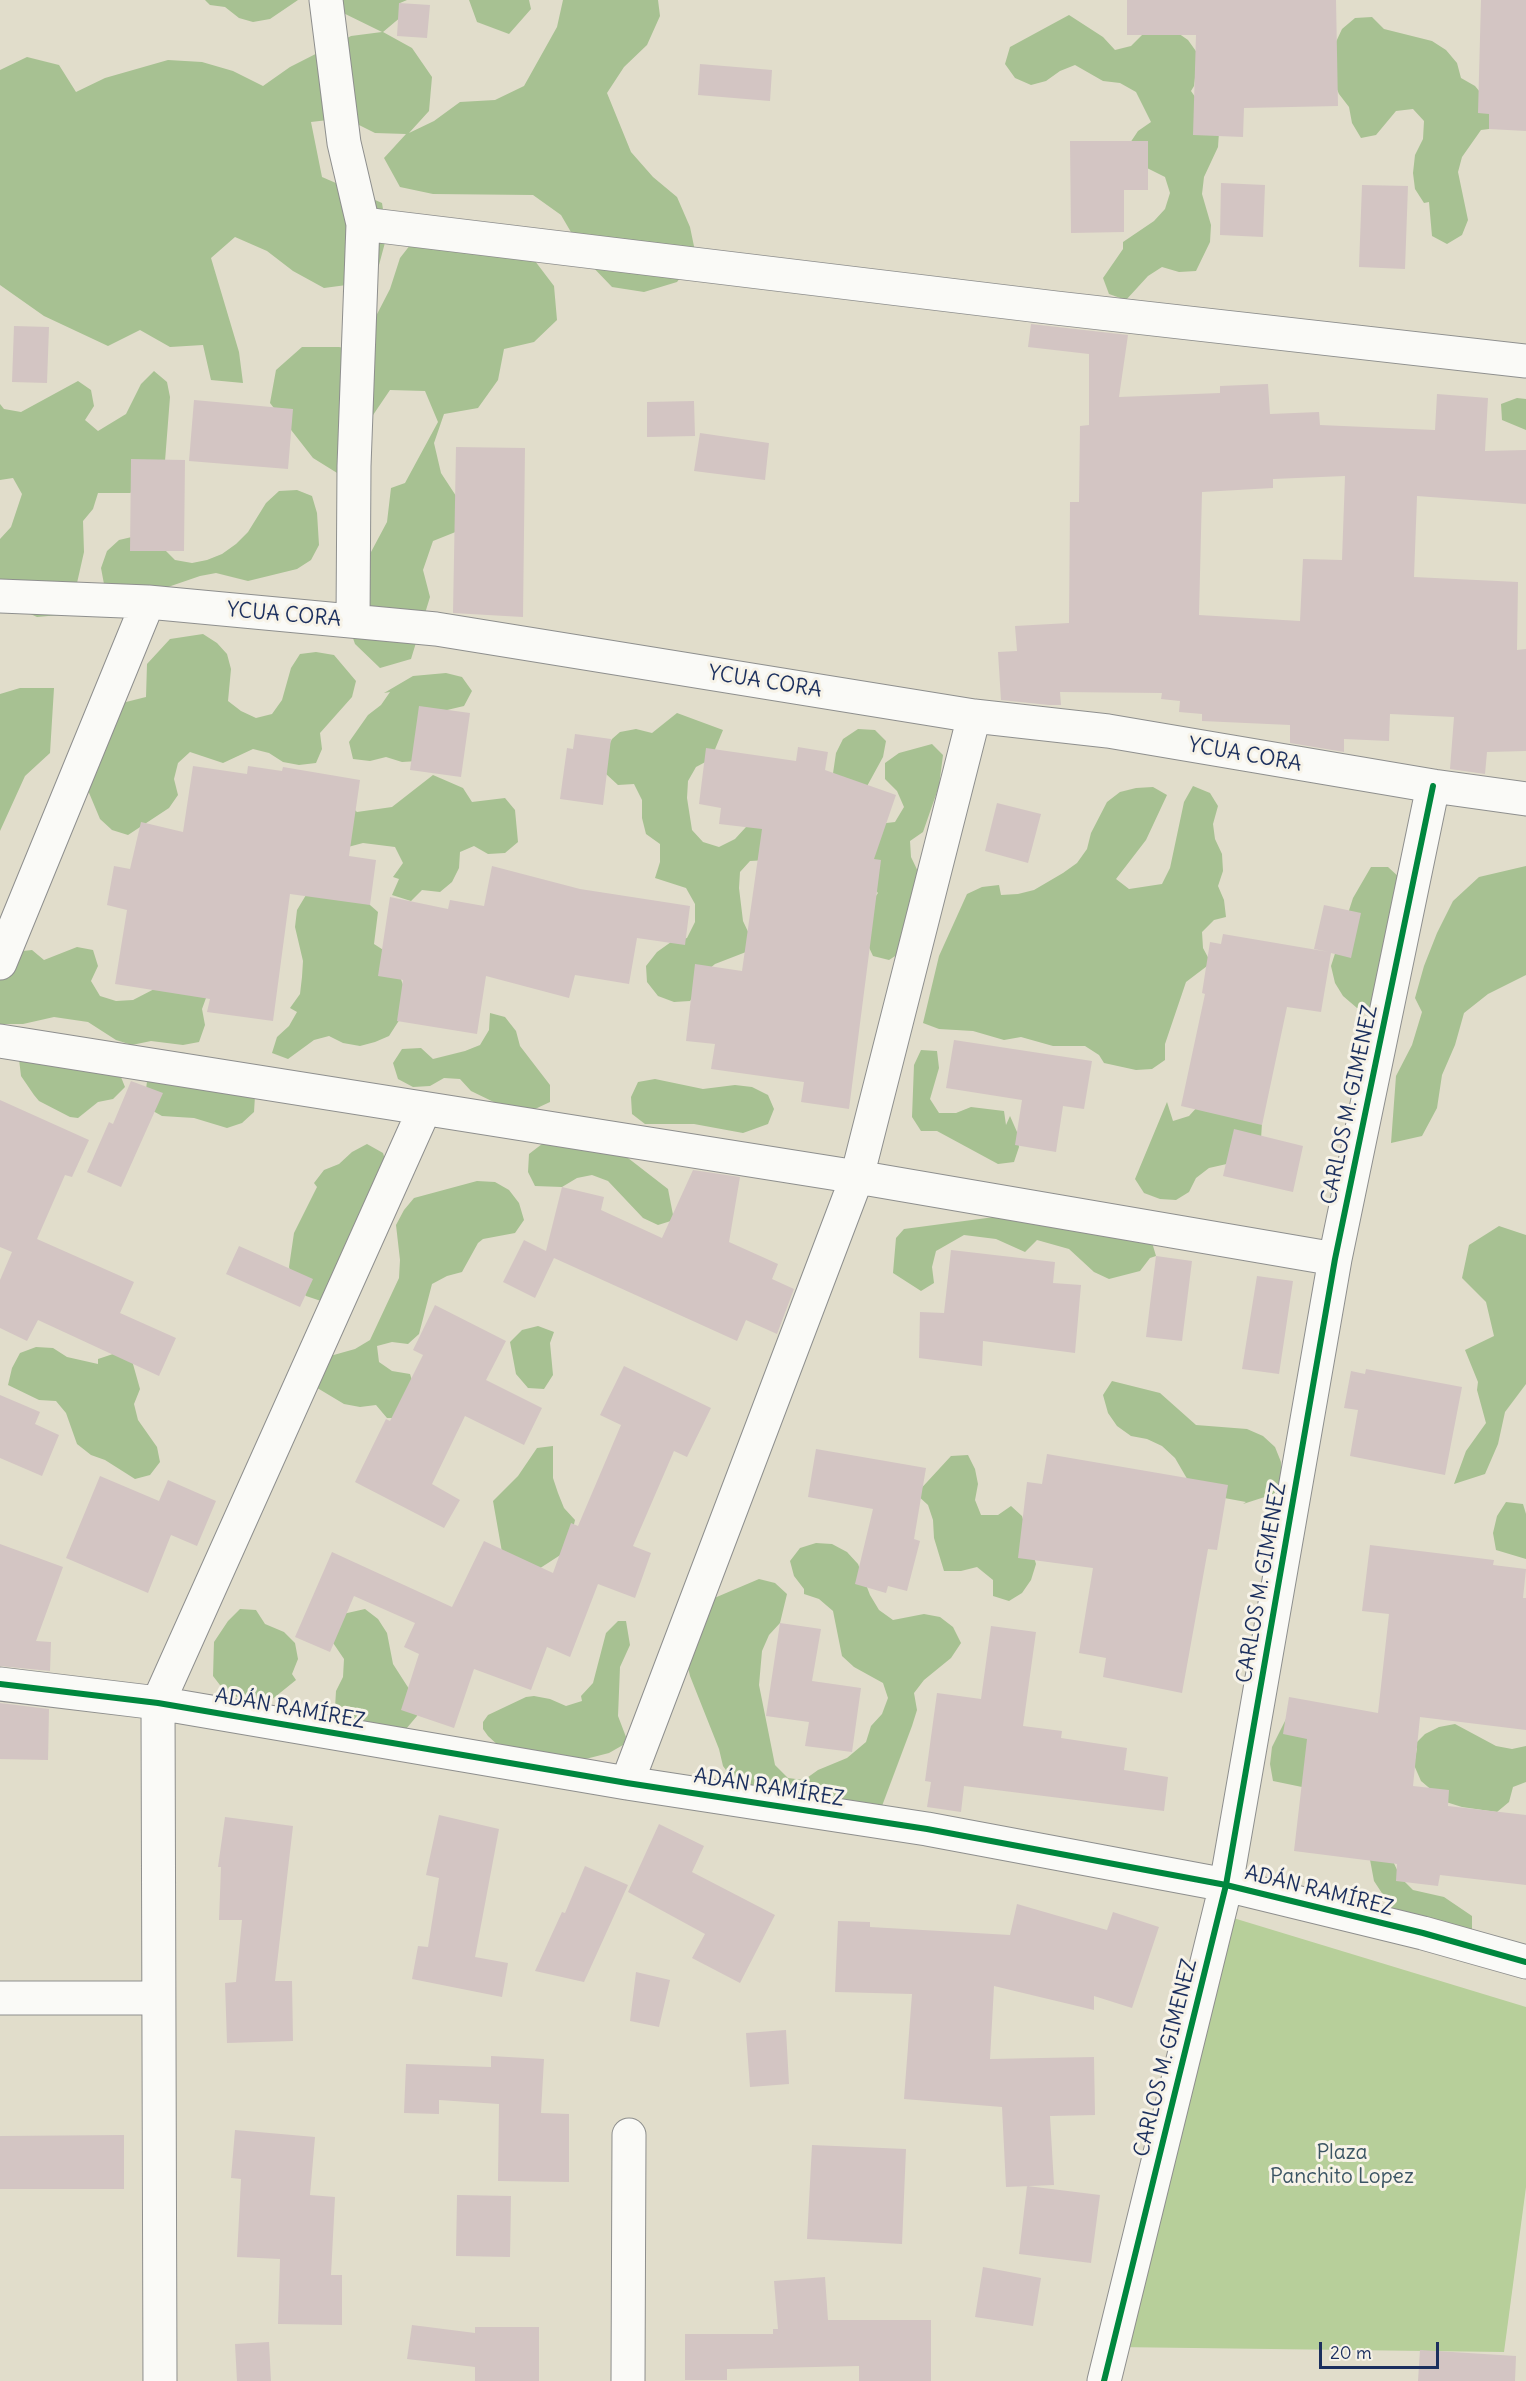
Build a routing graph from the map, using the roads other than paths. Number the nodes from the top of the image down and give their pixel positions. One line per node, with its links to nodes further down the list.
1 (326, 0): 2 (street)
2 (363, 224): 3 (street); 6 (street)
3 (1526, 361)
4 (0, 596): 5 (street, YCUA CORA)
5 (147, 602): 6 (street, YCUA CORA); 10 (street)
6 (353, 621): 7 (street, YCUA CORA)
7 (974, 716): 8 (street, YCUA CORA); 13 (street)
8 (1434, 786): 9 (street, YCUA CORA); 14 (street, CARLOS M. GIMENEZ)
9 (1526, 799)
10 (0, 963)
11 (0, 1041): 12 (street)
12 (424, 1110): 13 (street); 16 (street)
13 (857, 1177): 14 (street); 17 (street)
14 (1335, 1259): 18 (street, CARLOS M. GIMENEZ)
15 (0, 1684): 16 (street, ADÁN RAMÍREZ)
16 (158, 1702): 17 (street, ADÁN RAMÍREZ); 21 (street)
17 (627, 1784): 18 (street, ADÁN RAMÍREZ)
18 (1226, 1885): 19 (street, ADÁN RAMÍREZ); 25 (street, CARLOS M. GIMENEZ)
19 (1526, 1962)
20 (0, 1998): 21 (street)
21 (157, 1998): 23 (street)
22 (629, 2135): 24 (street)
23 (160, 2381)
24 (628, 2381)
25 (1104, 2381)

